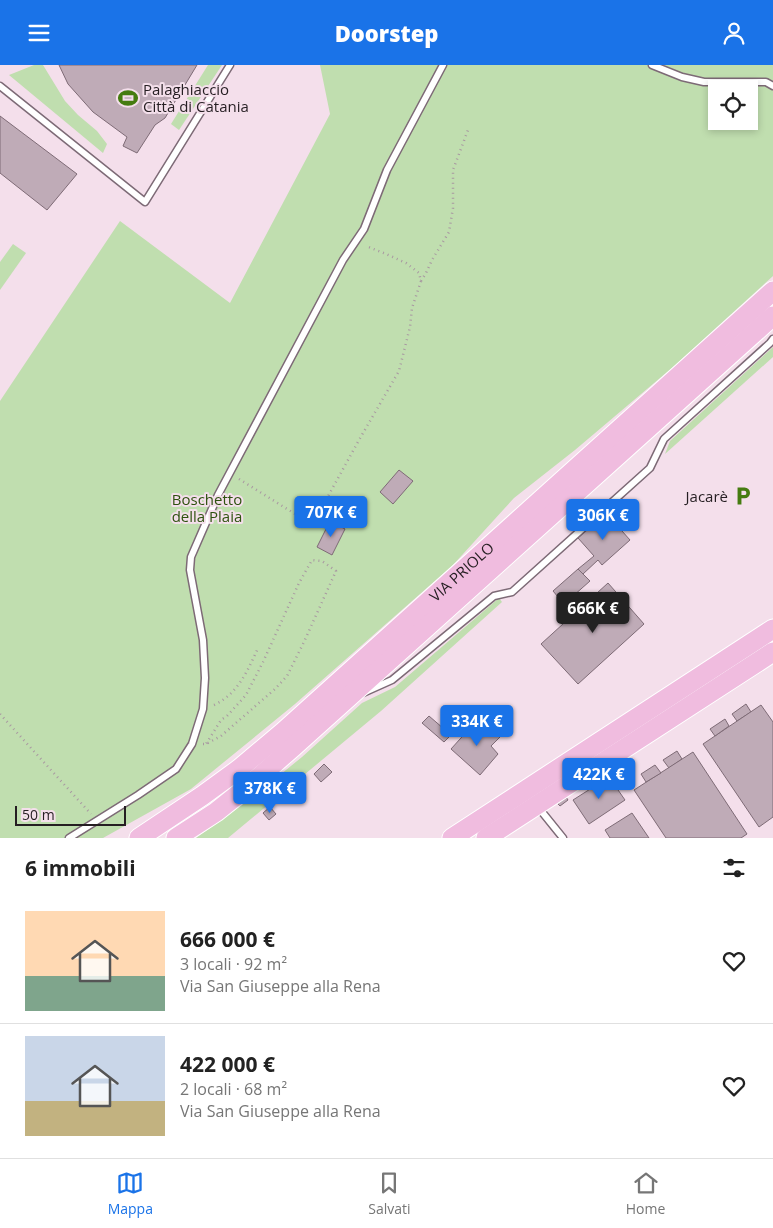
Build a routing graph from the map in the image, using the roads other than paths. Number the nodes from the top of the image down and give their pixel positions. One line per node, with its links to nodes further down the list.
1 (230, 65): 4 (lane)
2 (443, 65): 13 (lane)
3 (652, 65): 5 (lane)
4 (0, 86)
5 (773, 86)
6 (773, 291): 14 (main road, VIA PRIOLO)
7 (773, 316): 11 (main road, VIA PRIOLO)
8 (773, 339): 11 (lane)
9 (773, 629): 12 (main road)
10 (773, 652): 12 (main road)
11 (342, 703): 15 (main road, VIA PRIOLO)
12 (531, 797): 16 (main road); 17 (main road); 18 (lane)
13 (69, 838)
14 (139, 838)
15 (176, 838)
16 (452, 838)
17 (486, 838)
18 (563, 838)

